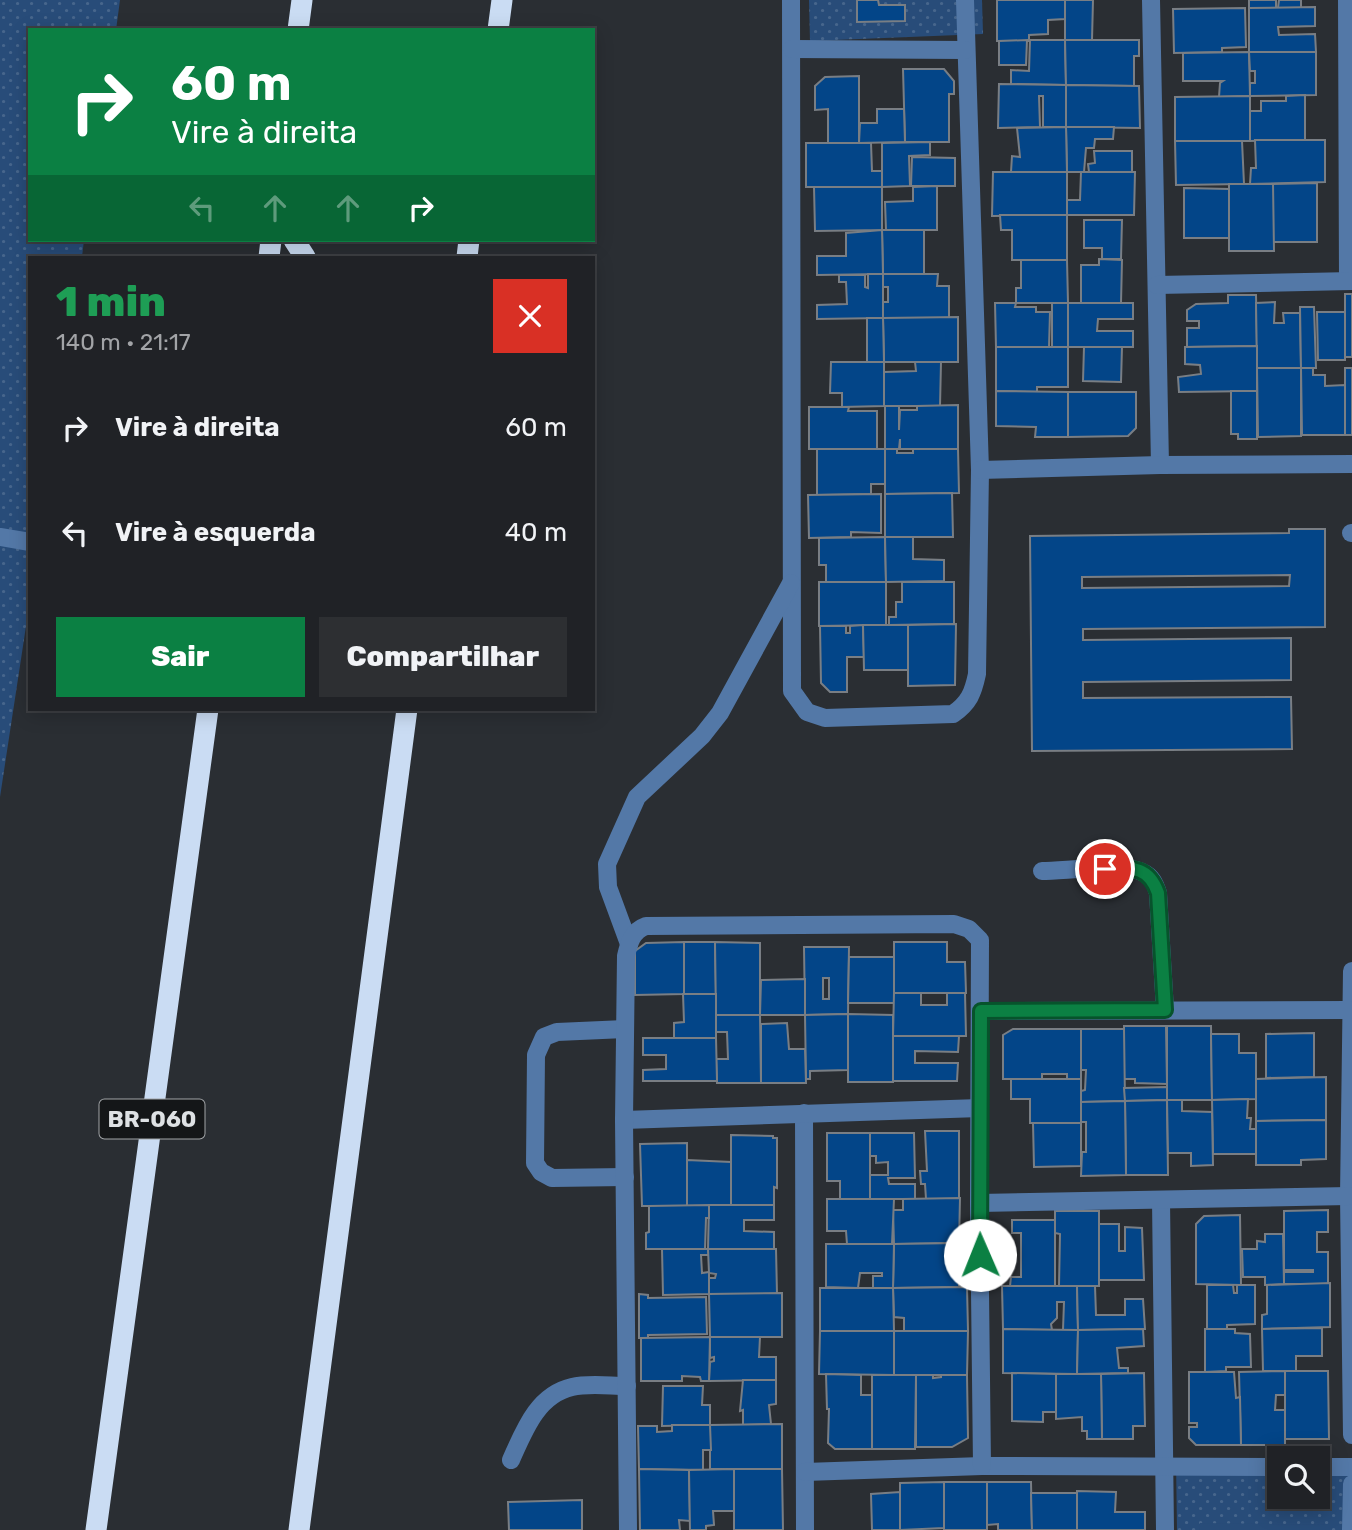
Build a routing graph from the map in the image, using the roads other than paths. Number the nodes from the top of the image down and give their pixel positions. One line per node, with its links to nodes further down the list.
1 (302, 0): 7 (highway)
2 (502, 0): 8 (highway)
3 (791, 0): 9 (street)
4 (965, 0): 10 (street)
5 (1151, 0): 12 (street)
6 (1348, 0): 11 (street)
7 (298, 28)
8 (498, 28)
9 (792, 49): 10 (street); 18 (street)
10 (965, 50): 15 (street)
11 (1350, 281): 12 (street)
12 (1157, 285): 14 (street)
13 (1352, 464): 14 (street)
14 (1160, 465): 15 (street)
15 (980, 470): 18 (street)
16 (0, 537): 17 (street)
17 (28, 542)
18 (793, 580): 22 (street)
19 (208, 711): 45 (highway, BR-060)
20 (407, 711): 46 (highway)
21 (1042, 872): 24 (street)
22 (629, 944): 26 (street); 27 (street)
23 (1352, 971): 25 (street)
24 (1165, 1010): 25 (street); 26 (street)
25 (1350, 1010): 32 (street)
26 (981, 1011): 28 (street)
27 (625, 1029): 30 (street); 31 (street)
28 (980, 1108): 29 (street); 34 (street)
29 (804, 1113): 30 (street); 43 (street)
30 (624, 1120): 31 (street)
31 (625, 1177): 35 (street)
32 (1349, 1196): 33 (street); 36 (street)
33 (1161, 1200): 34 (street); 42 (street)
34 (979, 1203): 38 (street)
35 (627, 1387): 37 (street); 47 (street)
36 (1352, 1436)
37 (511, 1460)
38 (982, 1466): 42 (street); 43 (street)
39 (1267, 1467): 42 (street)
40 (1330, 1467): 41 (street)
41 (1352, 1467)
42 (1164, 1468): 49 (street)
43 (805, 1472): 48 (street)
44 (1352, 1484): 50 (street)
45 (96, 1530)
46 (299, 1530)
47 (628, 1530)
48 (805, 1530)
49 (1164, 1530)
50 (1351, 1530)

